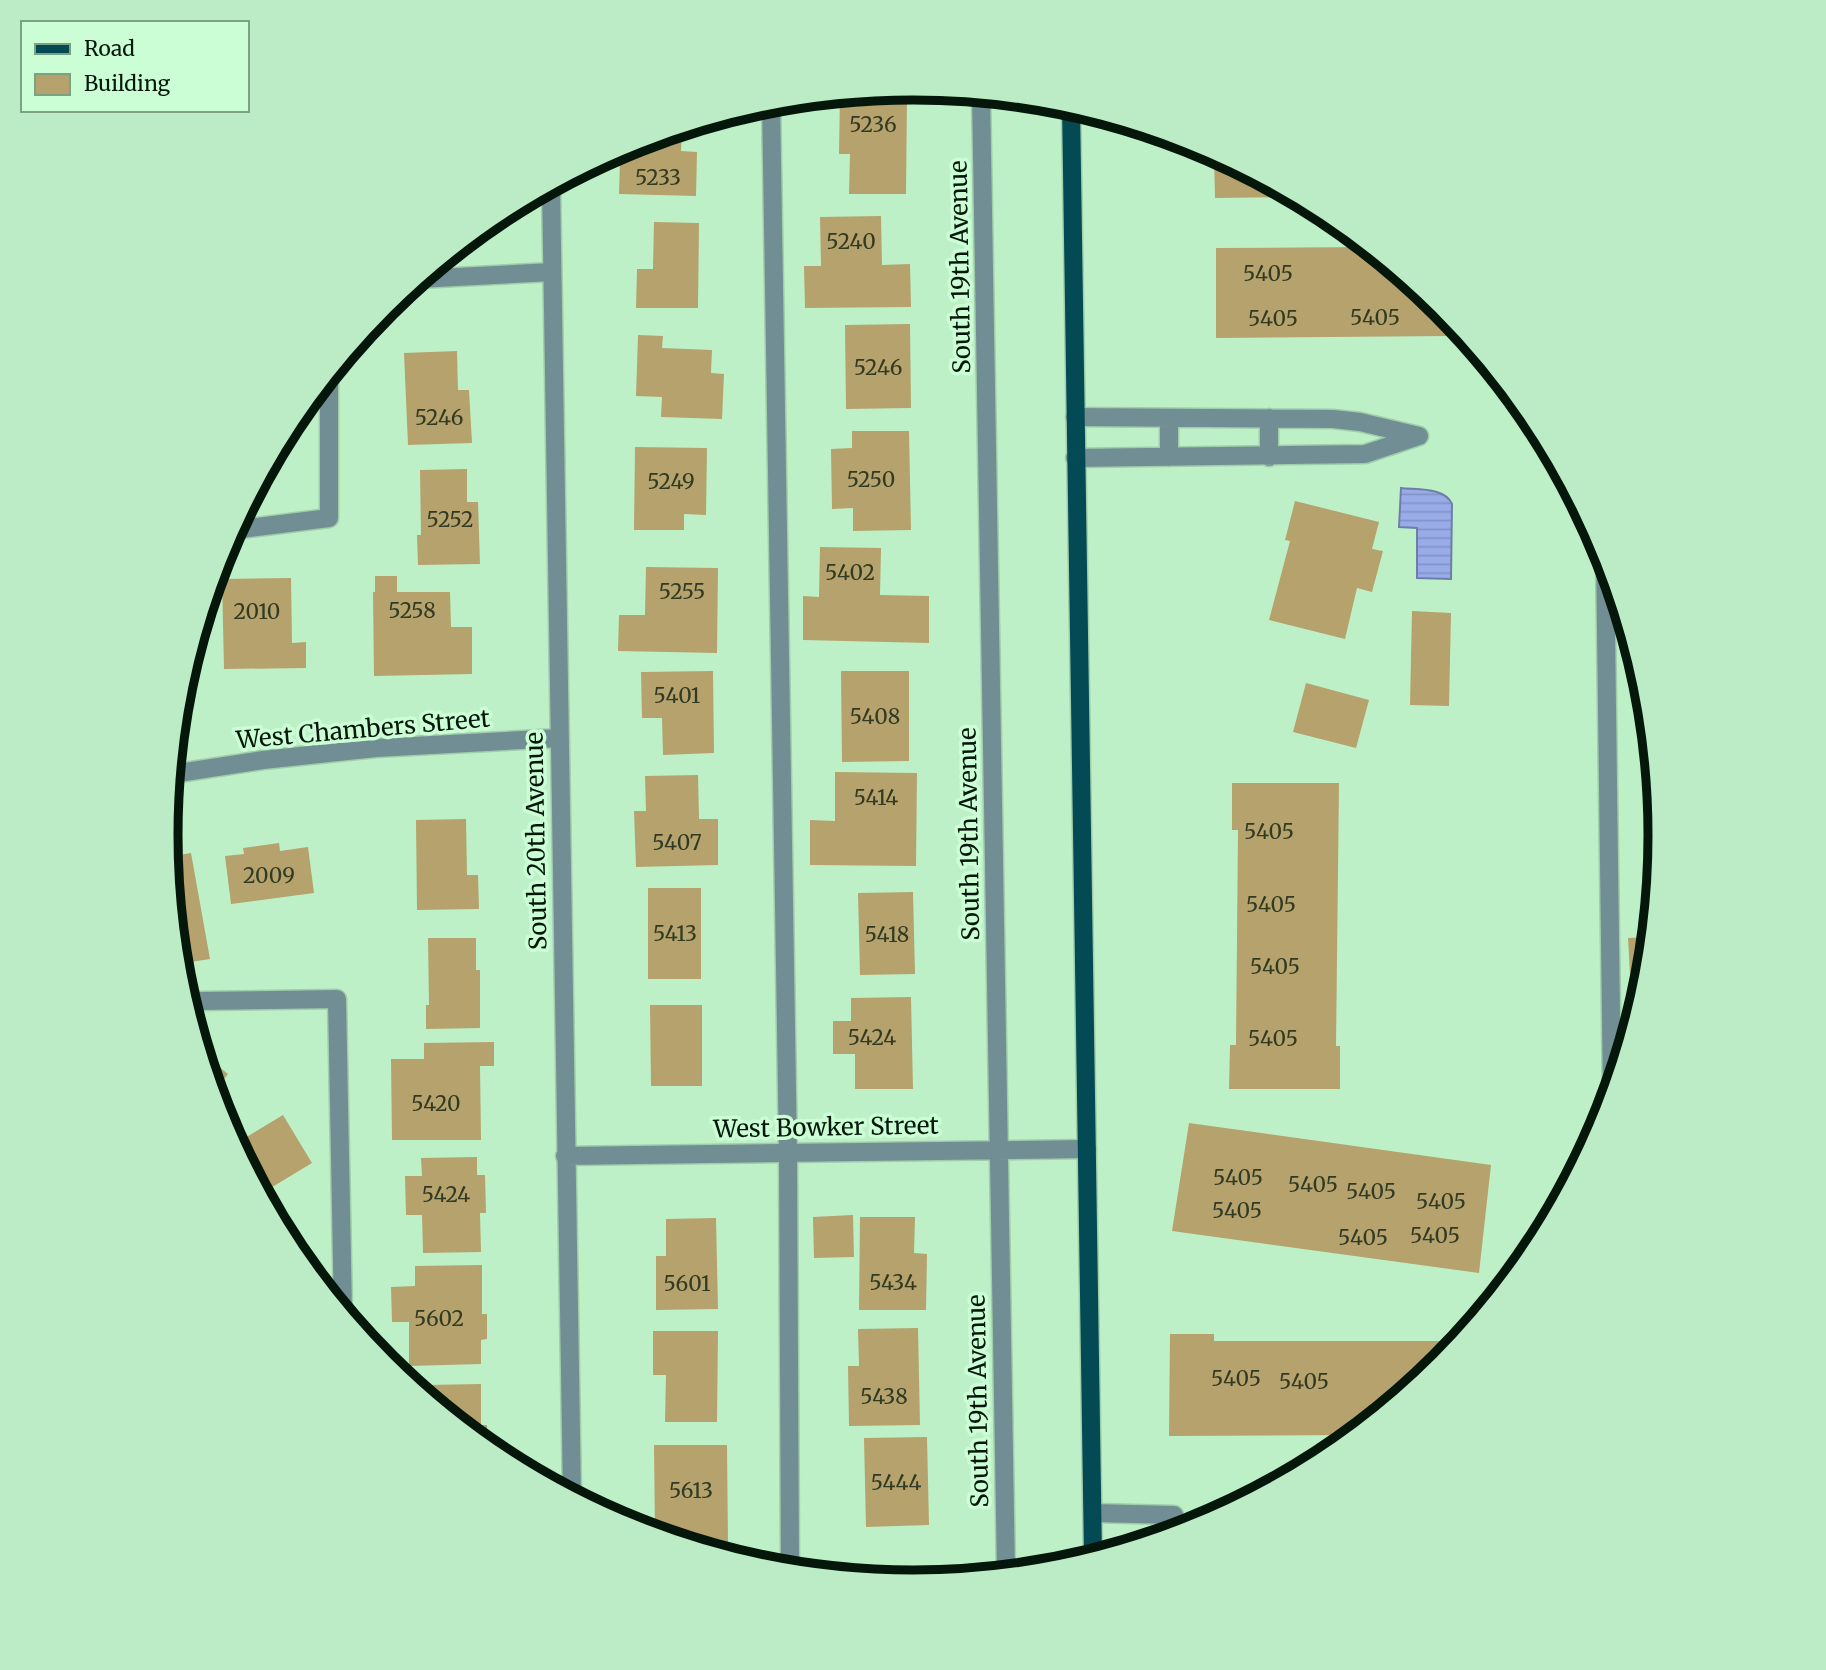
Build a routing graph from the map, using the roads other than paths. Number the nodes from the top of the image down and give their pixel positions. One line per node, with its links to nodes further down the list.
1 (981, 103): 21 (street, South 19th Avenue)
2 (771, 114): 22 (street)
3 (1071, 118): 8 (main road)
4 (551, 195): 5 (street, South 20th Avenue)
5 (552, 272): 6 (street); 16 (street, South 20th Avenue)
6 (433, 278)
7 (328, 390): 14 (street)
8 (1075, 417): 9 (street); 13 (main road)
9 (1169, 418): 10 (street); 11 (street)
10 (1269, 418): 12 (street); 12 (street)
11 (1169, 457): 12 (street); 13 (street)
12 (1269, 457)
13 (1076, 458): 20 (main road)
14 (246, 528)
15 (1605, 590): 19 (street)
16 (559, 738): 17 (street, West Chambers Street); 23 (street, South 20th Avenue)
17 (180, 773)
18 (197, 1001): 24 (street)
19 (1612, 1062)
20 (1087, 1149): 21 (street, West Bowker Street); 26 (main road)
21 (999, 1150): 22 (street, West Bowker Street); 30 (street, South 19th Avenue)
22 (788, 1152): 23 (street, West Bowker Street); 29 (street)
23 (565, 1156): 25 (street, South 20th Avenue)
24 (343, 1299)
25 (572, 1486)
26 (1093, 1513): 27 (street); 28 (main road)
27 (1174, 1515)
28 (1093, 1547)
29 (790, 1559)
30 (1006, 1564)

